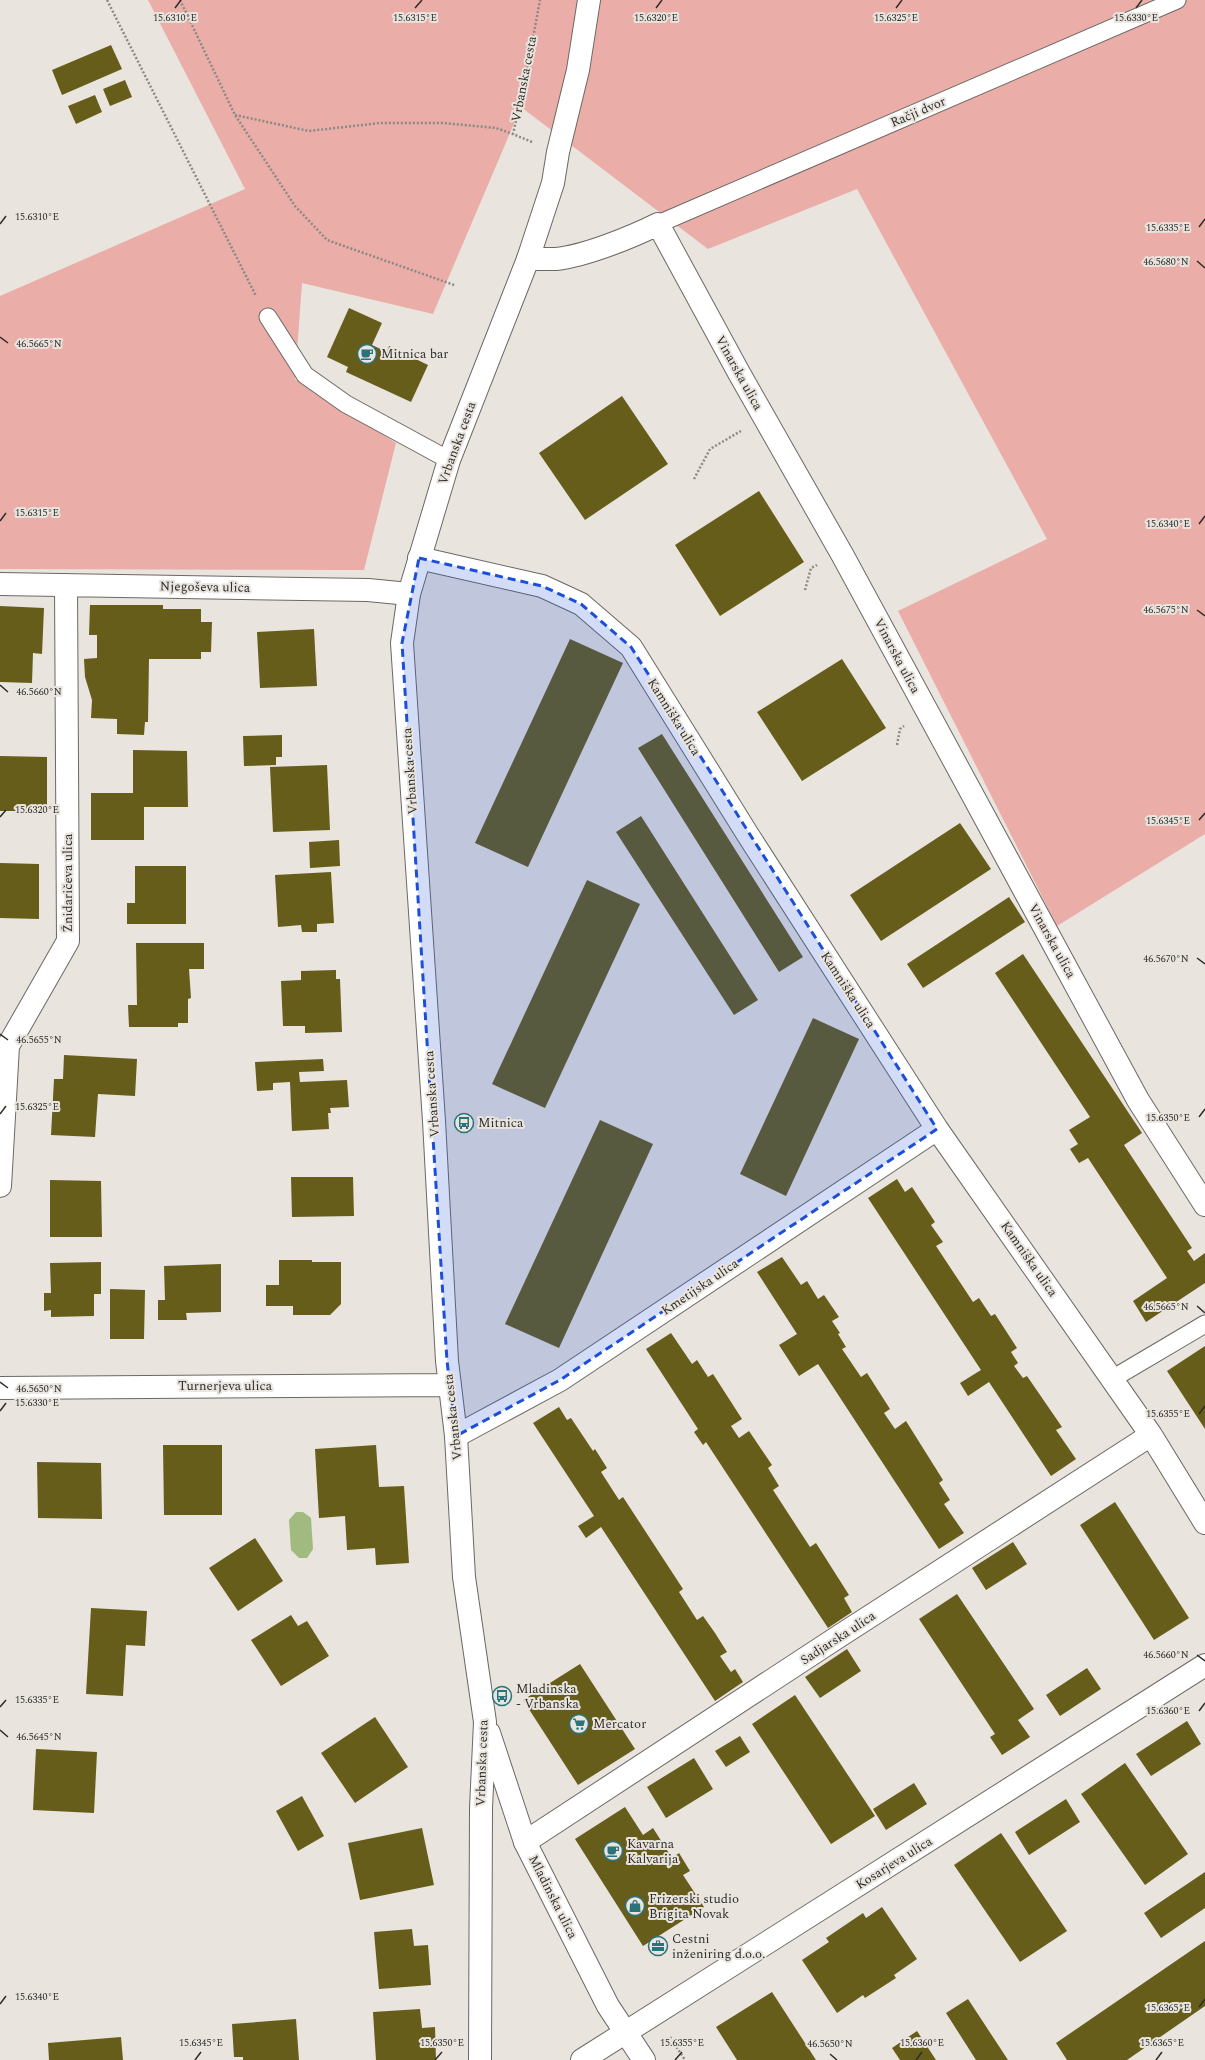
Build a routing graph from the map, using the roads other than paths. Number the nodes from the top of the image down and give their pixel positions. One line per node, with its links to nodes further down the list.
1 (589, 0): 4 (street, Vrbanska cesta)
2 (1177, 0): 3 (lane, Račji dvor)
3 (658, 224): 4 (street); 14 (street, Vinarska ulica)
4 (528, 259): 6 (street, Vrbanska cesta)
5 (268, 316): 6 (lane)
6 (449, 460): 7 (street, Vrbanska cesta)
7 (419, 558): 10 (street, Vrbanska cesta); 12 (street, Kamniška ulica)
8 (0, 584): 9 (street, Njegoševa ulica)
9 (66, 585): 10 (street, Njegoševa ulica); 11 (street, Žnidaričeva ulica)
10 (409, 594): 17 (street, Vrbanska cesta)
11 (4, 1046): 13 (street)
12 (937, 1129): 16 (street, Kamniška ulica); 20 (street, Kmetijska ulica)
13 (0, 1186)
14 (1205, 1205)
15 (1205, 1324): 16 (lane)
16 (1112, 1379): 19 (street, Kamniška ulica)
17 (450, 1385): 18 (street, Turnerjeva ulica); 20 (street, Vrbanska cesta)
18 (0, 1388)
19 (1151, 1435): 21 (street, Kamniška ulica); 24 (street, Sadjarska ulica)
20 (456, 1436): 23 (street, Vrbanska cesta)
21 (1205, 1523)
22 (1205, 1665): 25 (street, Kosarjeva ulica)
23 (485, 1722): 24 (street, Mladinska ulica); 26 (street, Vrbanska cesta)
24 (526, 1842): 25 (street, Mladinska ulica)
25 (626, 2033): 27 (street, Kosarjeva ulica); 28 (street, Mladinska ulica)
26 (480, 2060)
27 (582, 2060)
28 (644, 2060)

